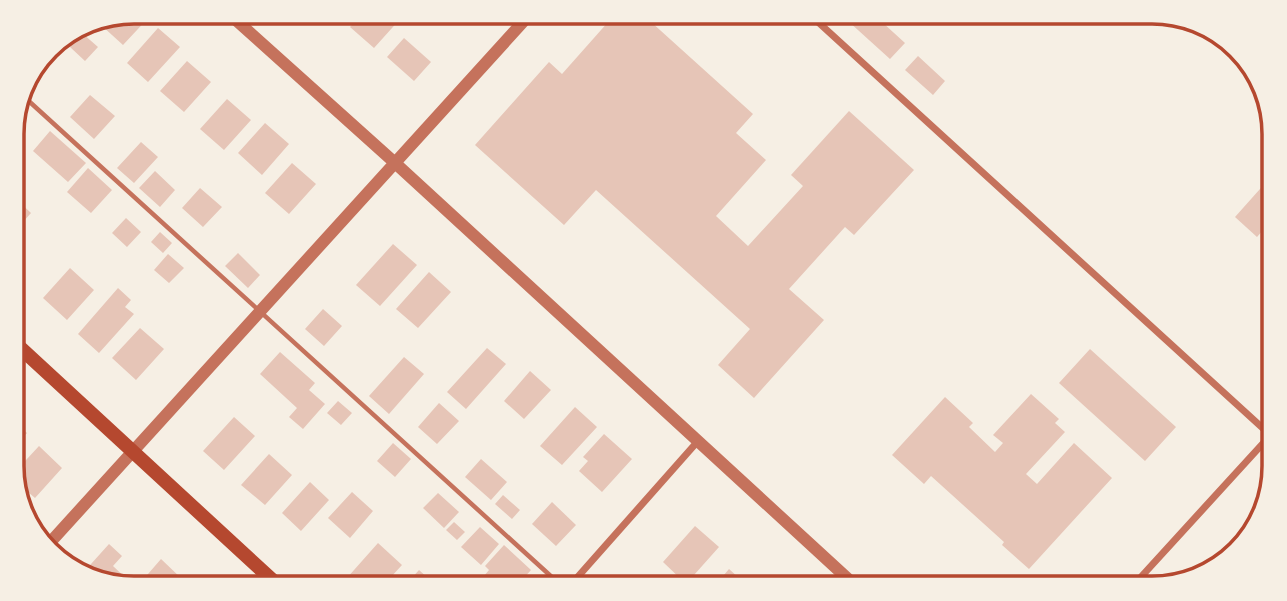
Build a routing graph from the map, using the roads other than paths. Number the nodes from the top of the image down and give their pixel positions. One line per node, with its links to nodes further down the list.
1 (240, 24): 5 (street)
2 (517, 24): 5 (street)
3 (820, 24): 8 (street)
4 (30, 101): 6 (lane)
5 (394, 162): 6 (street); 9 (street)
6 (260, 311): 11 (street); 14 (lane)
7 (24, 351): 11 (main road)
8 (1262, 427)
9 (698, 441): 15 (street); 16 (street)
10 (1262, 444): 17 (street)
11 (134, 452): 12 (street); 13 (main road)
12 (53, 540)
13 (268, 576)
14 (552, 576)
15 (578, 576)
16 (845, 576)
17 (1141, 576)

